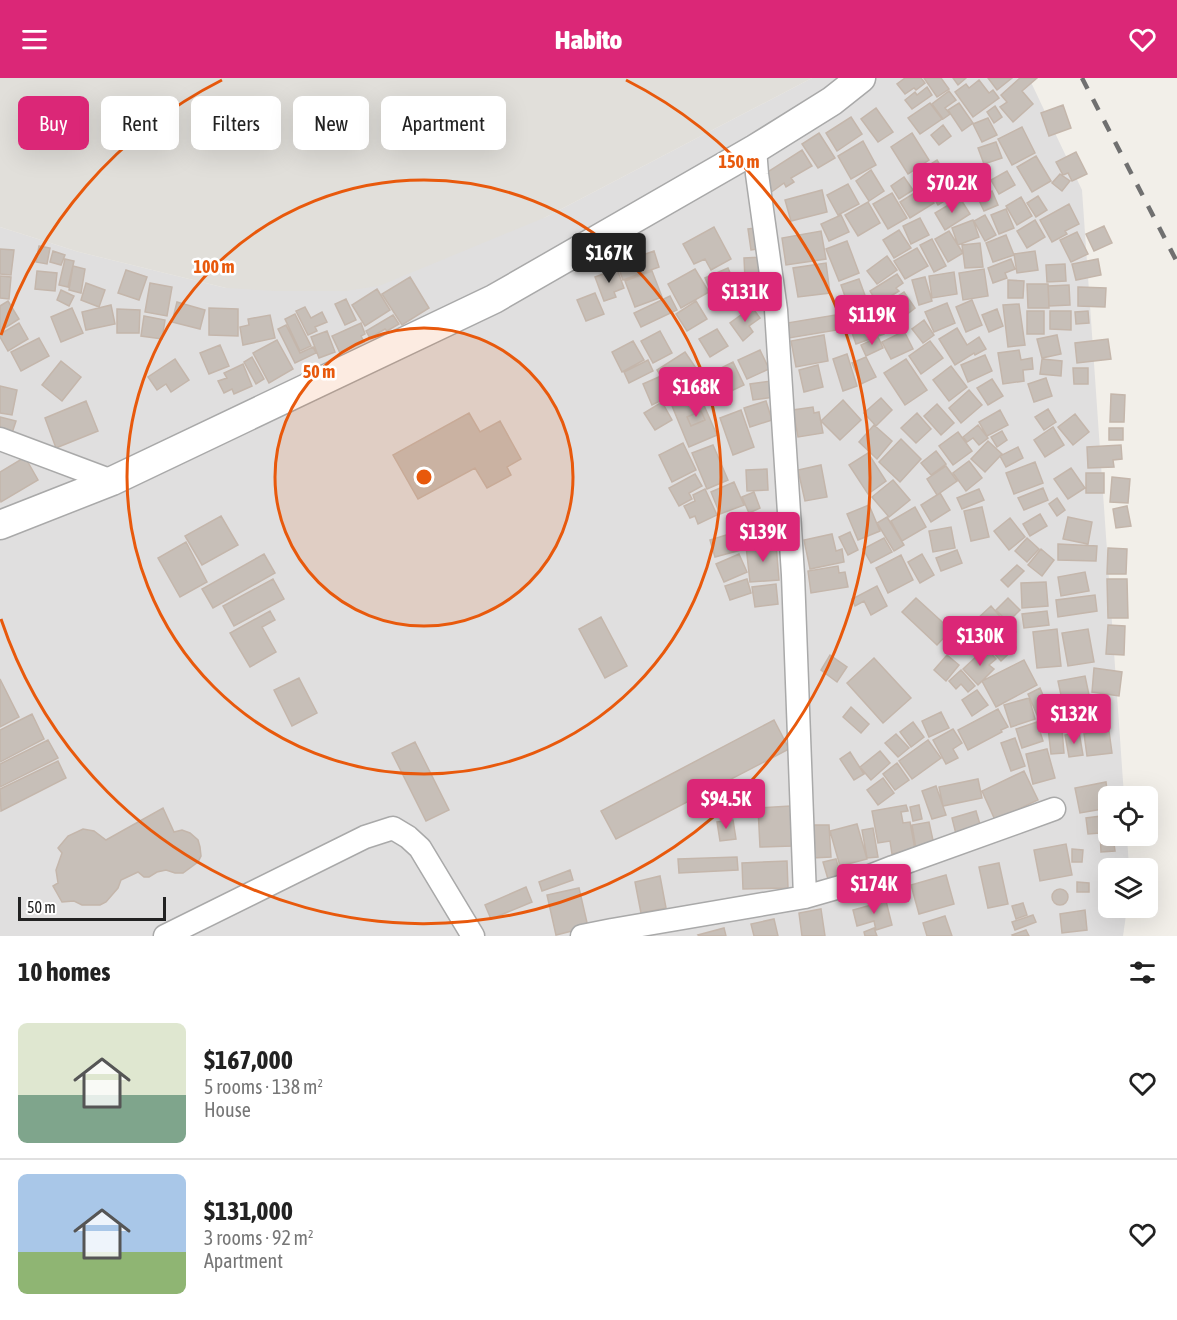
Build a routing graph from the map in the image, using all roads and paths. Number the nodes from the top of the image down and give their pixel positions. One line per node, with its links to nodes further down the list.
1 (861, 78): 2 (street)
2 (755, 149): 4 (street); 7 (street)
3 (0, 439): 4 (street)
4 (112, 481): 5 (street)
5 (0, 525)
6 (1054, 809): 7 (street)
7 (805, 897): 10 (street)
8 (165, 936): 9 (street)
9 (473, 936)
10 (582, 936)

